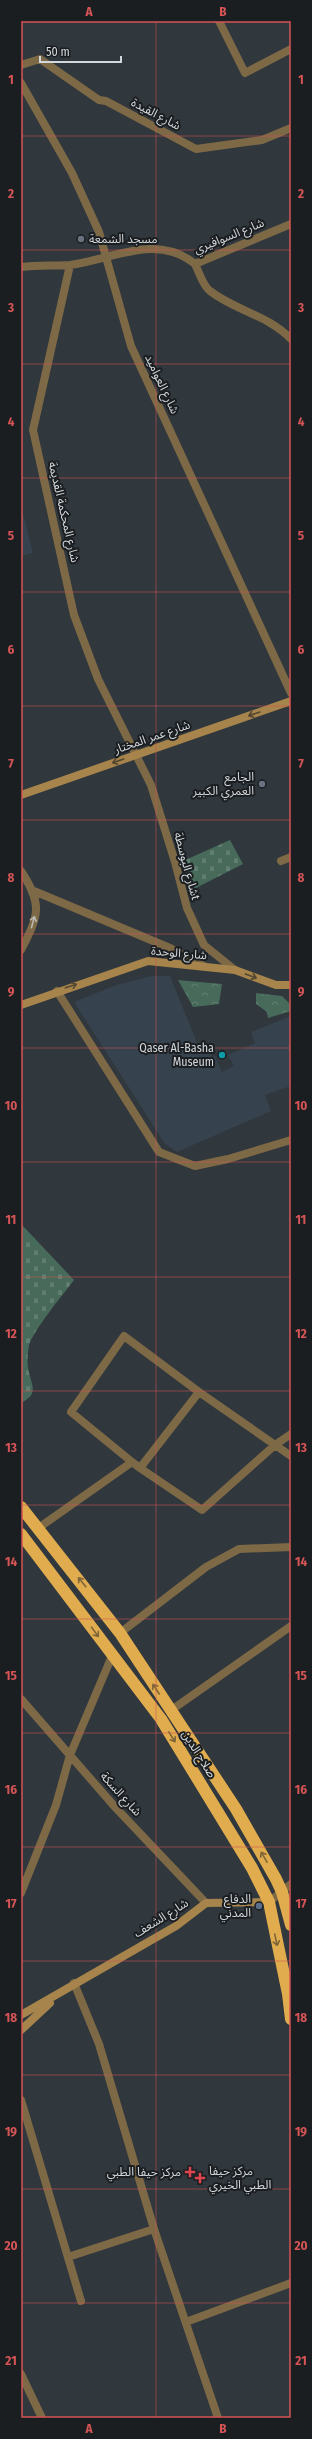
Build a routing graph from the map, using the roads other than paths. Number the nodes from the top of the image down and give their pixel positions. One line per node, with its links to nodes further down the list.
1 (219, 21): 2 (street)
2 (291, 49)
3 (21, 65): 5 (street, شارع القيدة)
4 (21, 83): 7 (street, شارع العواميد)
5 (291, 128)
6 (291, 224): 9 (street, شارع السوافيري)
7 (107, 256): 8 (street, شارع السوافيري); 9 (street, شارع السوافيري); 12 (street, شارع العواميد)
8 (70, 264): 10 (street, شارع السوافيري); 14 (street, شارع المحكمة القديمة)
9 (195, 264): 11 (street)
10 (21, 267)
11 (291, 339)
12 (291, 693)
13 (291, 701): 14 (main road, شارع عمر المختار, one-way to 14)
14 (137, 755): 15 (main road, شارع عمر المختار, one-way to 15); 22 (street, شارع البوسطةt)
15 (21, 795)
16 (291, 857): 17 (street)
17 (281, 861)
18 (21, 871): 19 (street)
19 (34, 892): 20 (street, one-way to 19); 21 (street)
20 (21, 950)
21 (207, 968): 22 (main road, شارع الوحدة); 24 (main road, شارع الوحدة, one-way to 21)
22 (235, 970): 23 (main road, شارع الوحدة, one-way to 23)
23 (291, 985)
24 (57, 991): 25 (main road, شارع الوحدة); 26 (street)
25 (21, 1004)
26 (291, 1140)
27 (199, 1392): 29 (street); 31 (street); 32 (street)
28 (291, 1434): 29 (street)
29 (275, 1445): 30 (street); 32 (street)
30 (291, 1456)
31 (132, 1462): 32 (street); 34 (street)
32 (140, 1468)
33 (21, 1507): 34 (highway, صلاح الدين)
34 (37, 1528): 38 (highway, صلاح الدين, one-way to 34)
35 (23, 1540): 39 (highway, صلاح الدين, one-way to 39)
36 (291, 1546): 38 (street)
37 (291, 1626): 41 (street)
38 (120, 1633): 41 (highway, صلاح الدين, one-way to 38)
39 (112, 1656): 42 (street); 45 (highway, صلاح الدين, one-way to 45)
40 (21, 1699): 42 (street, شارع السكة)
41 (170, 1711): 43 (highway, صلاح الدين, one-way to 41)
42 (70, 1755): 44 (street); 46 (street, شارع السكة)
43 (287, 1888): 45 (street); 47 (highway, صلاح الدين)
44 (21, 1893)
45 (269, 1902): 46 (main road, شارع الشعف); 50 (highway, صلاح الدين, one-way to 50)
46 (206, 1903): 48 (main road, شارع الشعف)
47 (291, 1925)
48 (74, 1983): 49 (main road, شارع الشعف); 51 (main road, شارع الشعف); 53 (street)
49 (21, 2015)
50 (291, 2019)
51 (21, 2030)
52 (21, 2100): 54 (street)
53 (154, 2229): 54 (street); 57 (street)
54 (68, 2257): 56 (street)
55 (291, 2283): 57 (street)
56 (81, 2301)
57 (186, 2322): 60 (street)
58 (21, 2374): 59 (street)
59 (42, 2418)
60 (218, 2418)

